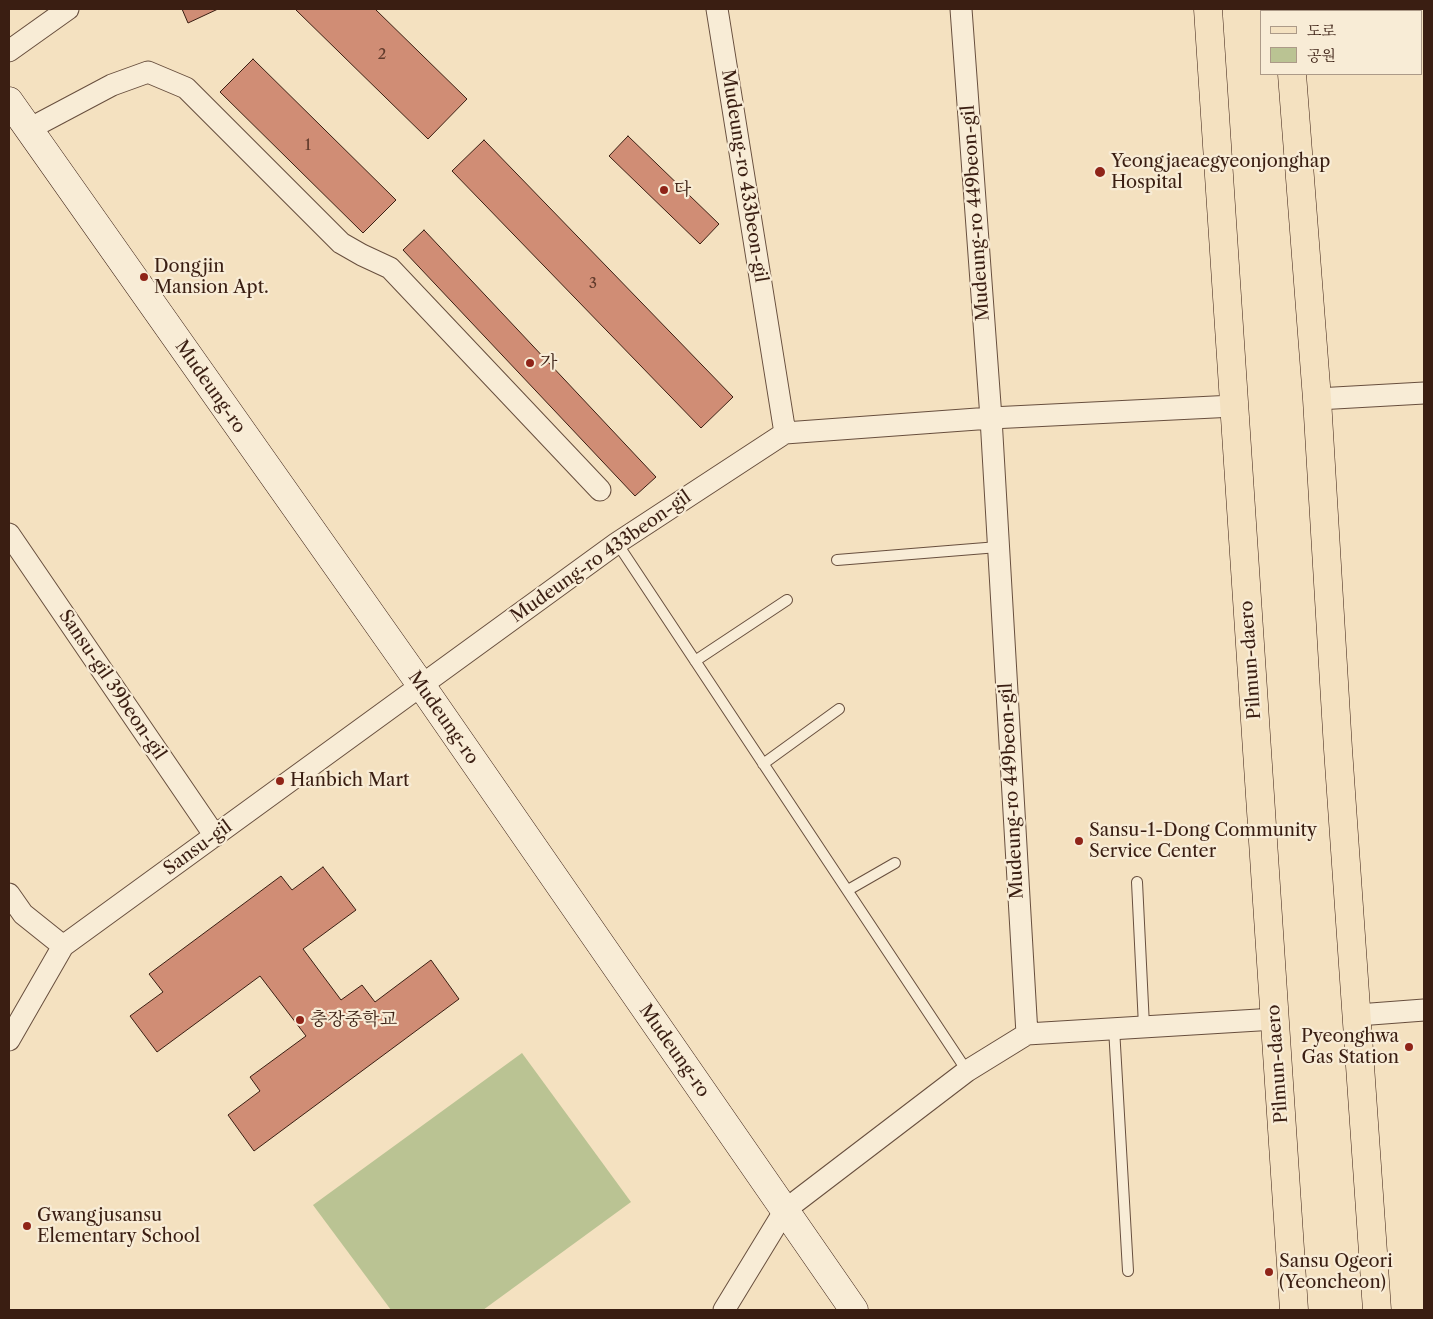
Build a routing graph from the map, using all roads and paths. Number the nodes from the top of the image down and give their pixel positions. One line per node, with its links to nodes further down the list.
1 (68, 9): 5 (street)
2 (717, 9): 13 (street, Mudeung-ro 433beon-gil)
3 (961, 9): 12 (street, Mudeung-ro 449beon-gil)
4 (1208, 9): 11 (main road, Pilmun-daero)
5 (9, 51)
6 (1292, 75): 10 (main road)
7 (9, 101): 8 (street, Mudeung-ro)
8 (28, 129): 14 (street); 21 (street, Mudeung-ro)
9 (1424, 393): 10 (street)
10 (1317, 399): 31 (main road)
11 (1234, 406): 12 (street); 32 (main road, Pilmun-daero)
12 (991, 418): 13 (street, Mudeung-ro 433beon-gil); 17 (street, Mudeung-ro 449beon-gil)
13 (785, 433): 16 (street, Mudeung-ro 433beon-gil)
14 (600, 490)
15 (9, 534): 24 (street, Sansu-gil 39beon-gil)
16 (617, 543): 20 (lane); 21 (street, Mudeung-ro 433beon-gil)
17 (998, 547): 18 (lane); 35 (street, Mudeung-ro 449beon-gil)
18 (837, 560)
19 (787, 600): 20 (lane)
20 (695, 661): 23 (lane)
21 (420, 685): 24 (street, Sansu-gil); 38 (street, Mudeung-ro)
22 (839, 709): 23 (lane)
23 (763, 764): 27 (lane)
24 (215, 836): 29 (street, Sansu-gil)
25 (895, 862): 27 (lane)
26 (1136, 882): 33 (lane)
27 (848, 890): 37 (lane)
28 (9, 894): 29 (street)
29 (63, 946): 36 (street, Sansu-gil)
30 (1424, 1010): 31 (street)
31 (1358, 1014): 43 (main road)
32 (1275, 1019): 33 (street); 42 (main road, Pilmun-daero)
33 (1144, 1026): 34 (street)
34 (1114, 1028): 35 (street); 39 (lane)
35 (1027, 1034): 37 (street)
36 (9, 1040)
37 (967, 1071): 38 (street)
38 (785, 1210): 40 (street); 41 (street, Mudeung-ro)
39 (1128, 1271)
40 (724, 1310)
41 (854, 1310)
42 (1294, 1310)
43 (1377, 1310)

